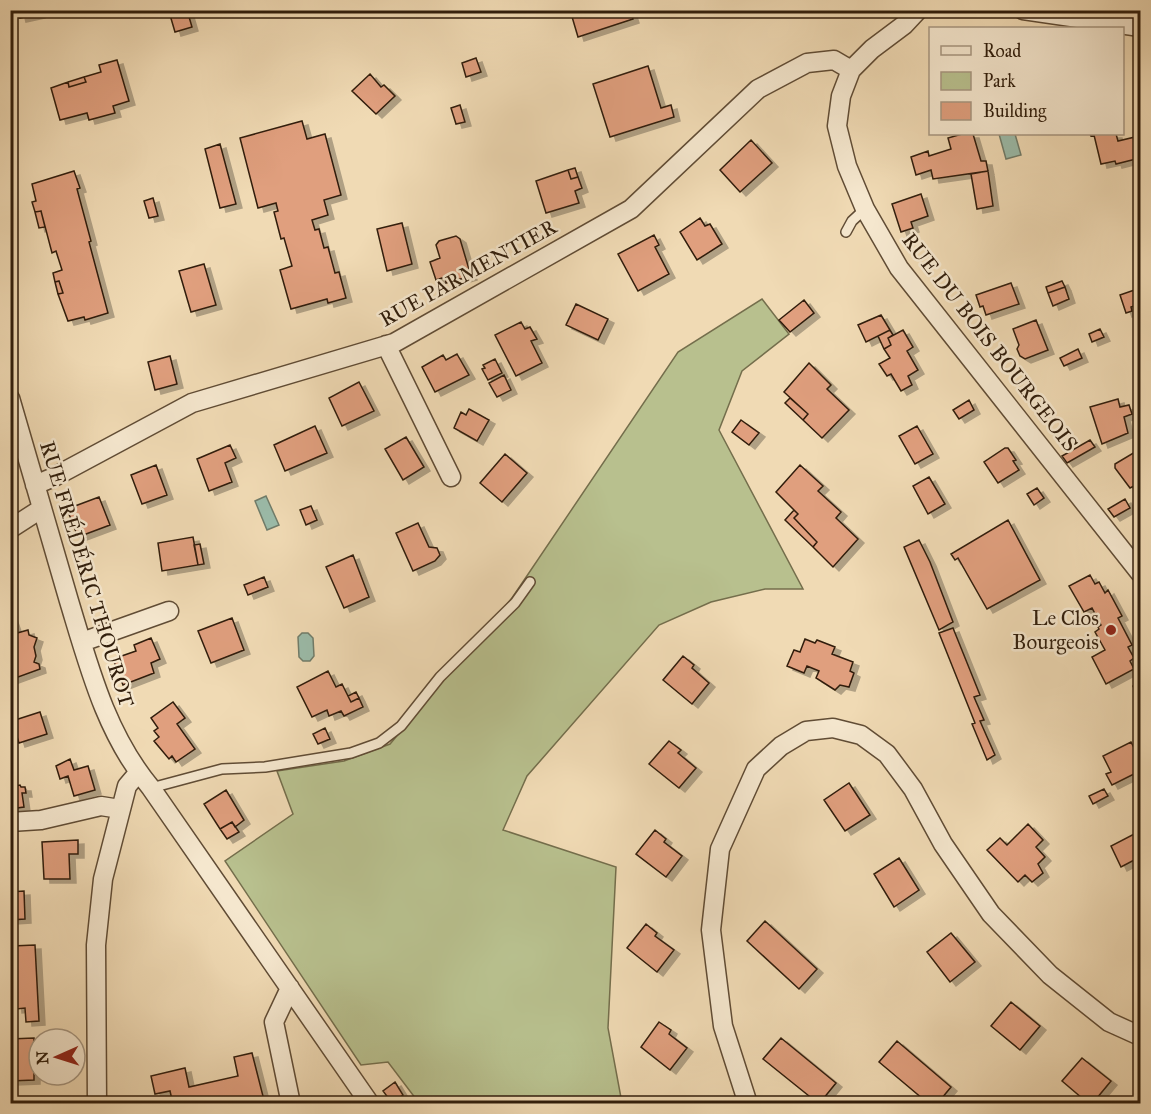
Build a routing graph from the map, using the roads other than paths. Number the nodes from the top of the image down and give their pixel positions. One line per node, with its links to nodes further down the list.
1 (918, 10): 4 (street, RUE DU BOIS BOURGEOIS)
2 (1023, 10): 3 (street)
3 (1140, 27)
4 (851, 69): 5 (street, RUE DU BOIS BOURGEOIS); 7 (street, RUE PARMENTIER)
5 (865, 209): 6 (lane); 13 (street, RUE DU BOIS BOURGEOIS)
6 (846, 232)
7 (386, 345): 9 (street); 10 (street, RUE PARMENTIER)
8 (10, 398): 10 (street, RUE FRÉDÉRIC THOUROT)
9 (452, 477)
10 (35, 485): 11 (street, RUE FRÉDÉRIC THOUROT)
11 (41, 509): 12 (street); 16 (street, RUE FRÉDÉRIC THOUROT)
12 (10, 529)
13 (1140, 573)
14 (530, 582): 18 (lane)
15 (169, 611): 16 (street)
16 (82, 642): 17 (street, RUE FRÉDÉRIC THOUROT)
17 (138, 773): 18 (street, RUE FRÉDÉRIC THOUROT); 19 (street)
18 (151, 788): 21 (street, RUE FRÉDÉRIC THOUROT)
19 (120, 809): 20 (street); 23 (street)
20 (10, 822)
21 (290, 988): 24 (street); 25 (street, RUE FRÉDÉRIC THOUROT)
22 (1140, 1036): 26 (street)
23 (98, 1104)
24 (291, 1104)
25 (370, 1104)
26 (748, 1104)

